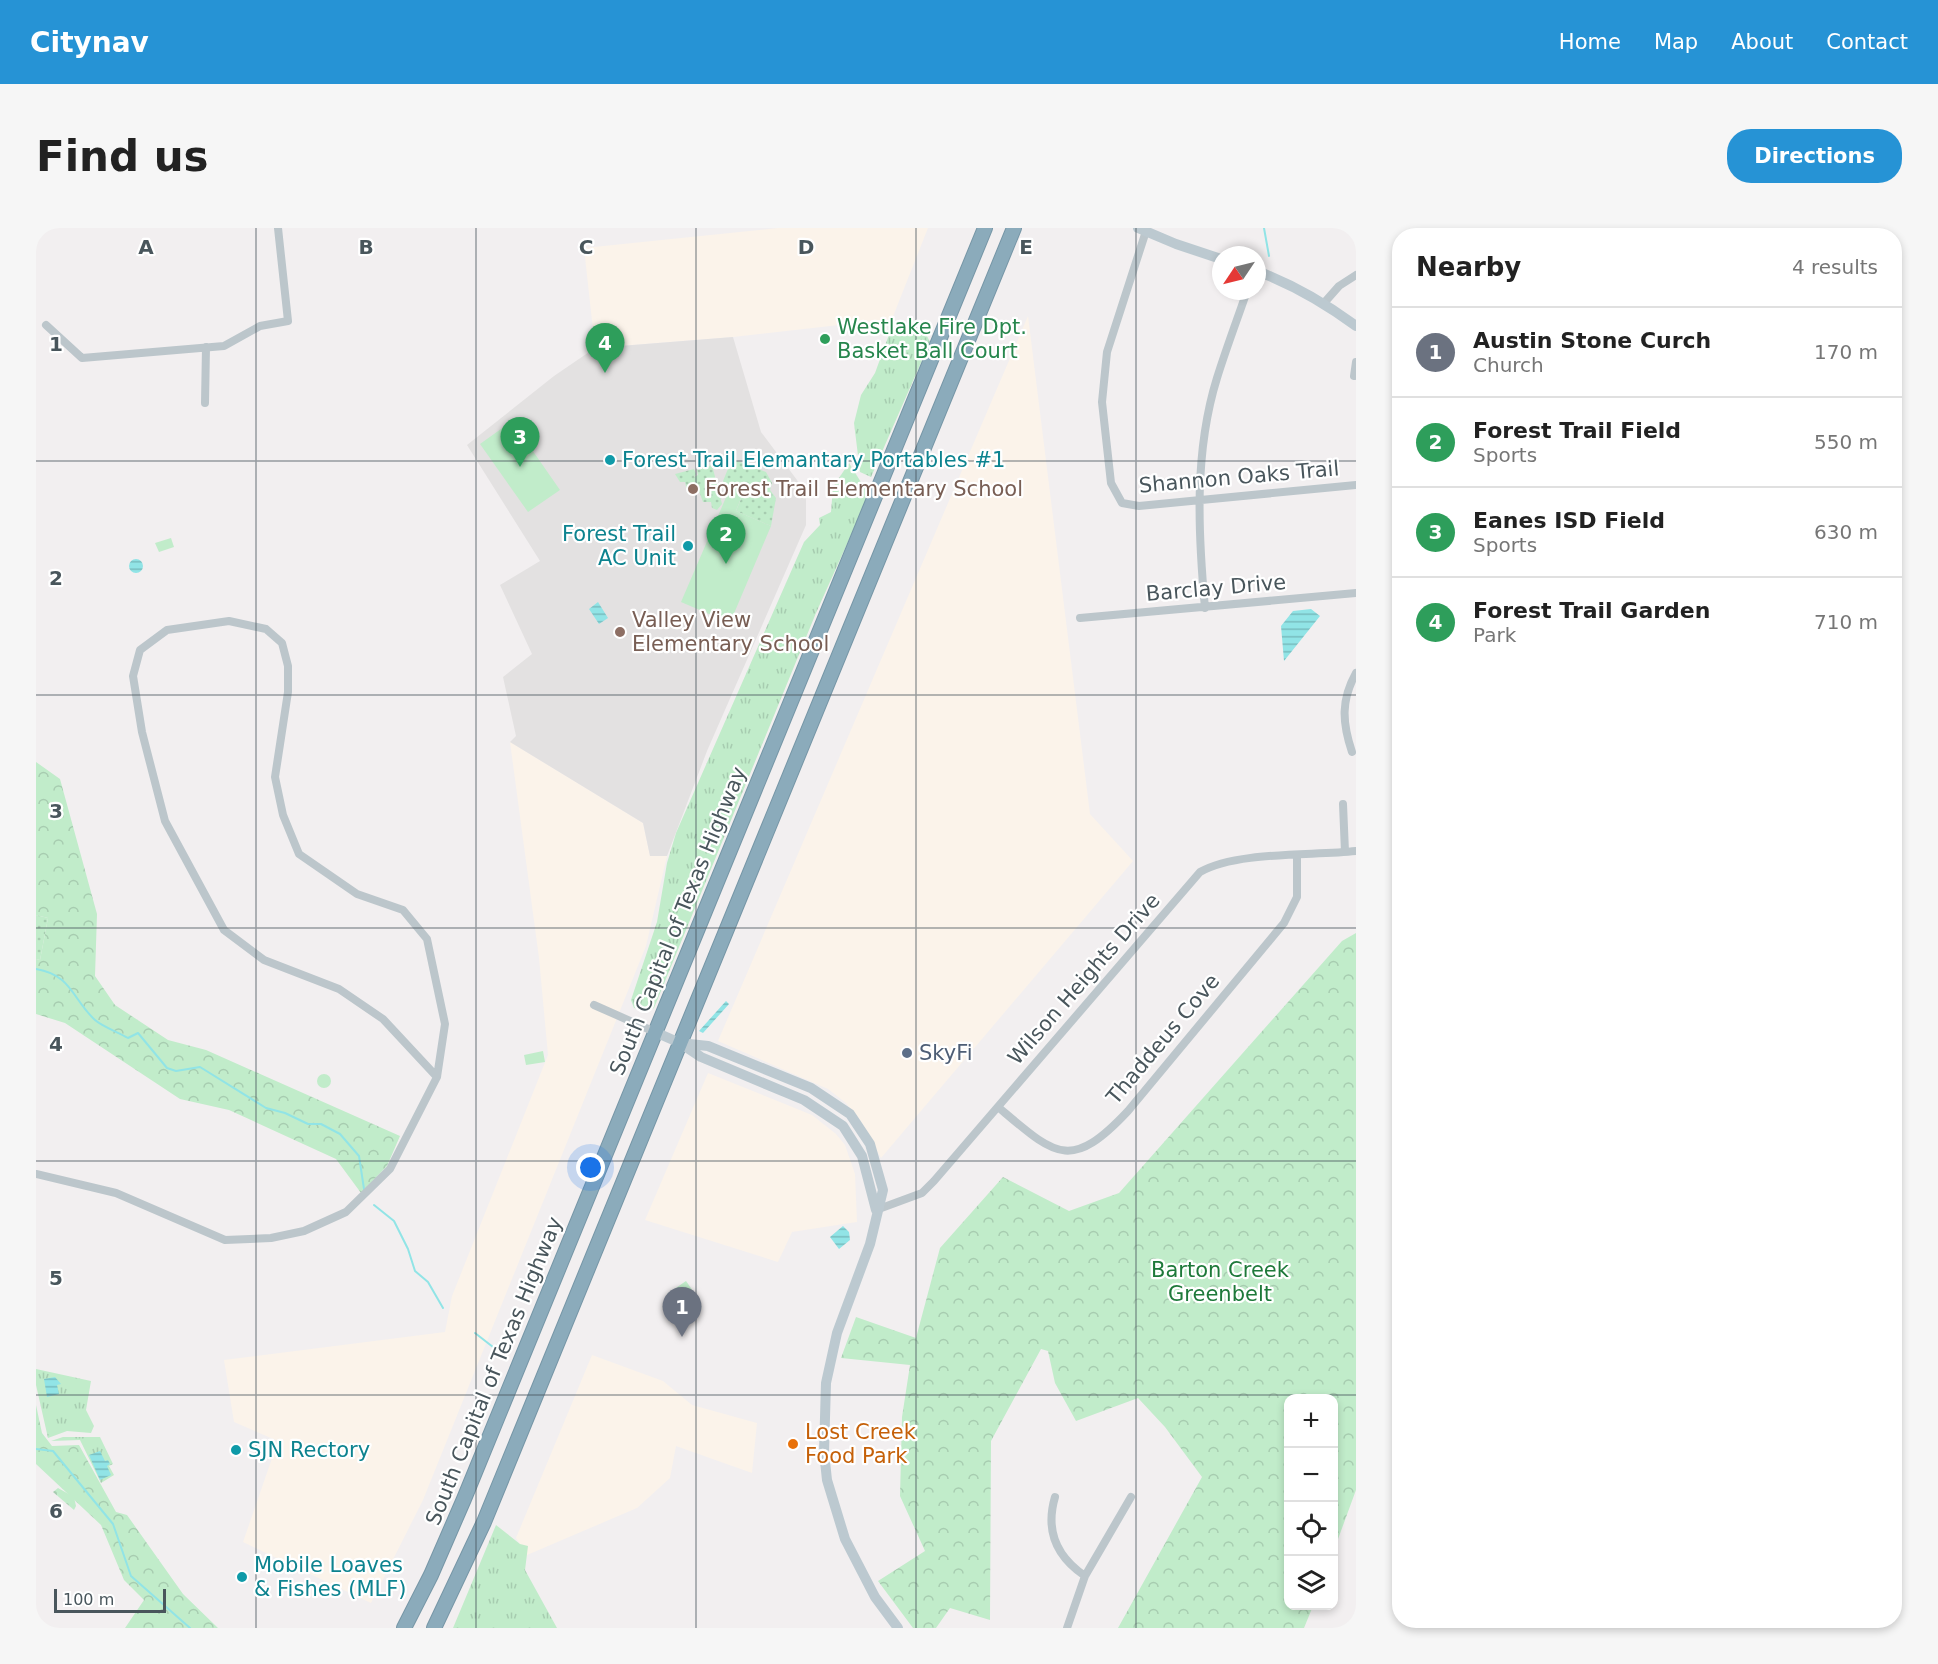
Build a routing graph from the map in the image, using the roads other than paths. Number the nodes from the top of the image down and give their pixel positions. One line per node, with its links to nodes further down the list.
1 (278, 228): 12 (street)
2 (985, 228): 28 (highway, South Capital of Texas Highway)
3 (1014, 228): 29 (highway)
4 (1144, 229): 5 (street); 17 (street, Shannon Oaks Trail)
5 (1212, 256)
6 (1266, 274): 9 (street)
7 (1356, 275): 9 (street)
8 (1244, 300): 17 (street)
9 (1324, 303): 11 (street)
10 (46, 325): 12 (street)
11 (1356, 327)
12 (206, 348): 15 (street)
13 (1356, 362): 14 (street)
14 (1354, 376)
15 (205, 403)
16 (1356, 485): 17 (street, Shannon Oaks Trail)
17 (1200, 500): 19 (street)
18 (1356, 593): 19 (street, Barclay Drive)
19 (1205, 608): 20 (street, Barclay Drive)
20 (1080, 618)
21 (1356, 673): 22 (street)
22 (1352, 752)
23 (1343, 804): 25 (street)
24 (1356, 851): 25 (street, Wilson Heights Drive)
25 (1345, 852): 26 (street, Wilson Heights Drive)
26 (1297, 856): 31 (street, Wilson Heights Drive); 31 (street, Thaddeus Cove)
27 (594, 1005): 28 (street)
28 (655, 1032): 29 (street); 37 (highway, South Capital of Texas Highway)
29 (680, 1042): 33 (street); 38 (highway)
30 (437, 1077): 30 (street); 32 (street)
31 (998, 1107): 33 (street, Wilson Heights Drive)
32 (36, 1174)
33 (876, 1210): 39 (street)
34 (1055, 1497): 36 (street)
35 (1131, 1497): 36 (street)
36 (1085, 1576): 40 (street)
37 (404, 1628)
38 (434, 1628)
39 (898, 1628)
40 (1067, 1628)

